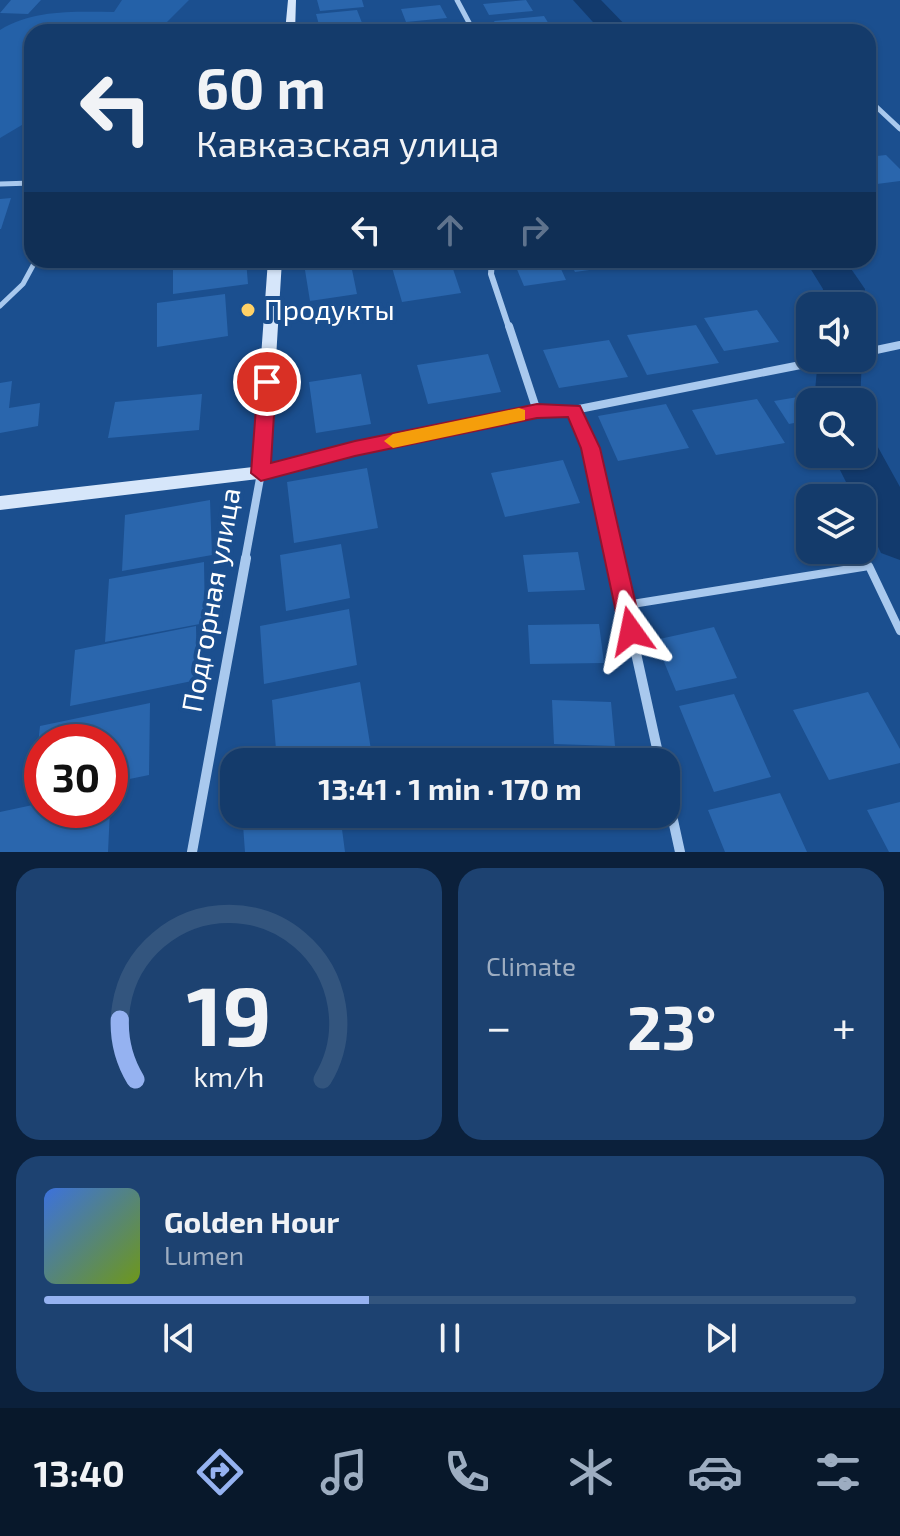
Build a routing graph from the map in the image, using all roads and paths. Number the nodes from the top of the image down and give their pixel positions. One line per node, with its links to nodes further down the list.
1 (292, 0): 3 (main road)
2 (457, 0): 4 (street)
3 (290, 24)
4 (470, 24)
5 (876, 106): 6 (street)
6 (900, 129)
7 (24, 183): 8 (lane)
8 (0, 184)
9 (32, 268): 12 (lane)
10 (274, 268): 18 (main road, Подгорная улица)
11 (491, 268): 17 (street)
12 (0, 306)
13 (900, 345): 14 (street)
14 (876, 350)
15 (796, 366): 16 (street)
16 (574, 410): 17 (street); 20 (street)
17 (537, 411): 18 (street)
18 (261, 473): 19 (main road); 24 (street, Подгорная улица)
19 (0, 503)
20 (626, 605): 21 (lane); 22 (street)
21 (900, 631)
22 (657, 748)
23 (675, 828): 25 (street)
24 (192, 852)
25 (680, 852)

